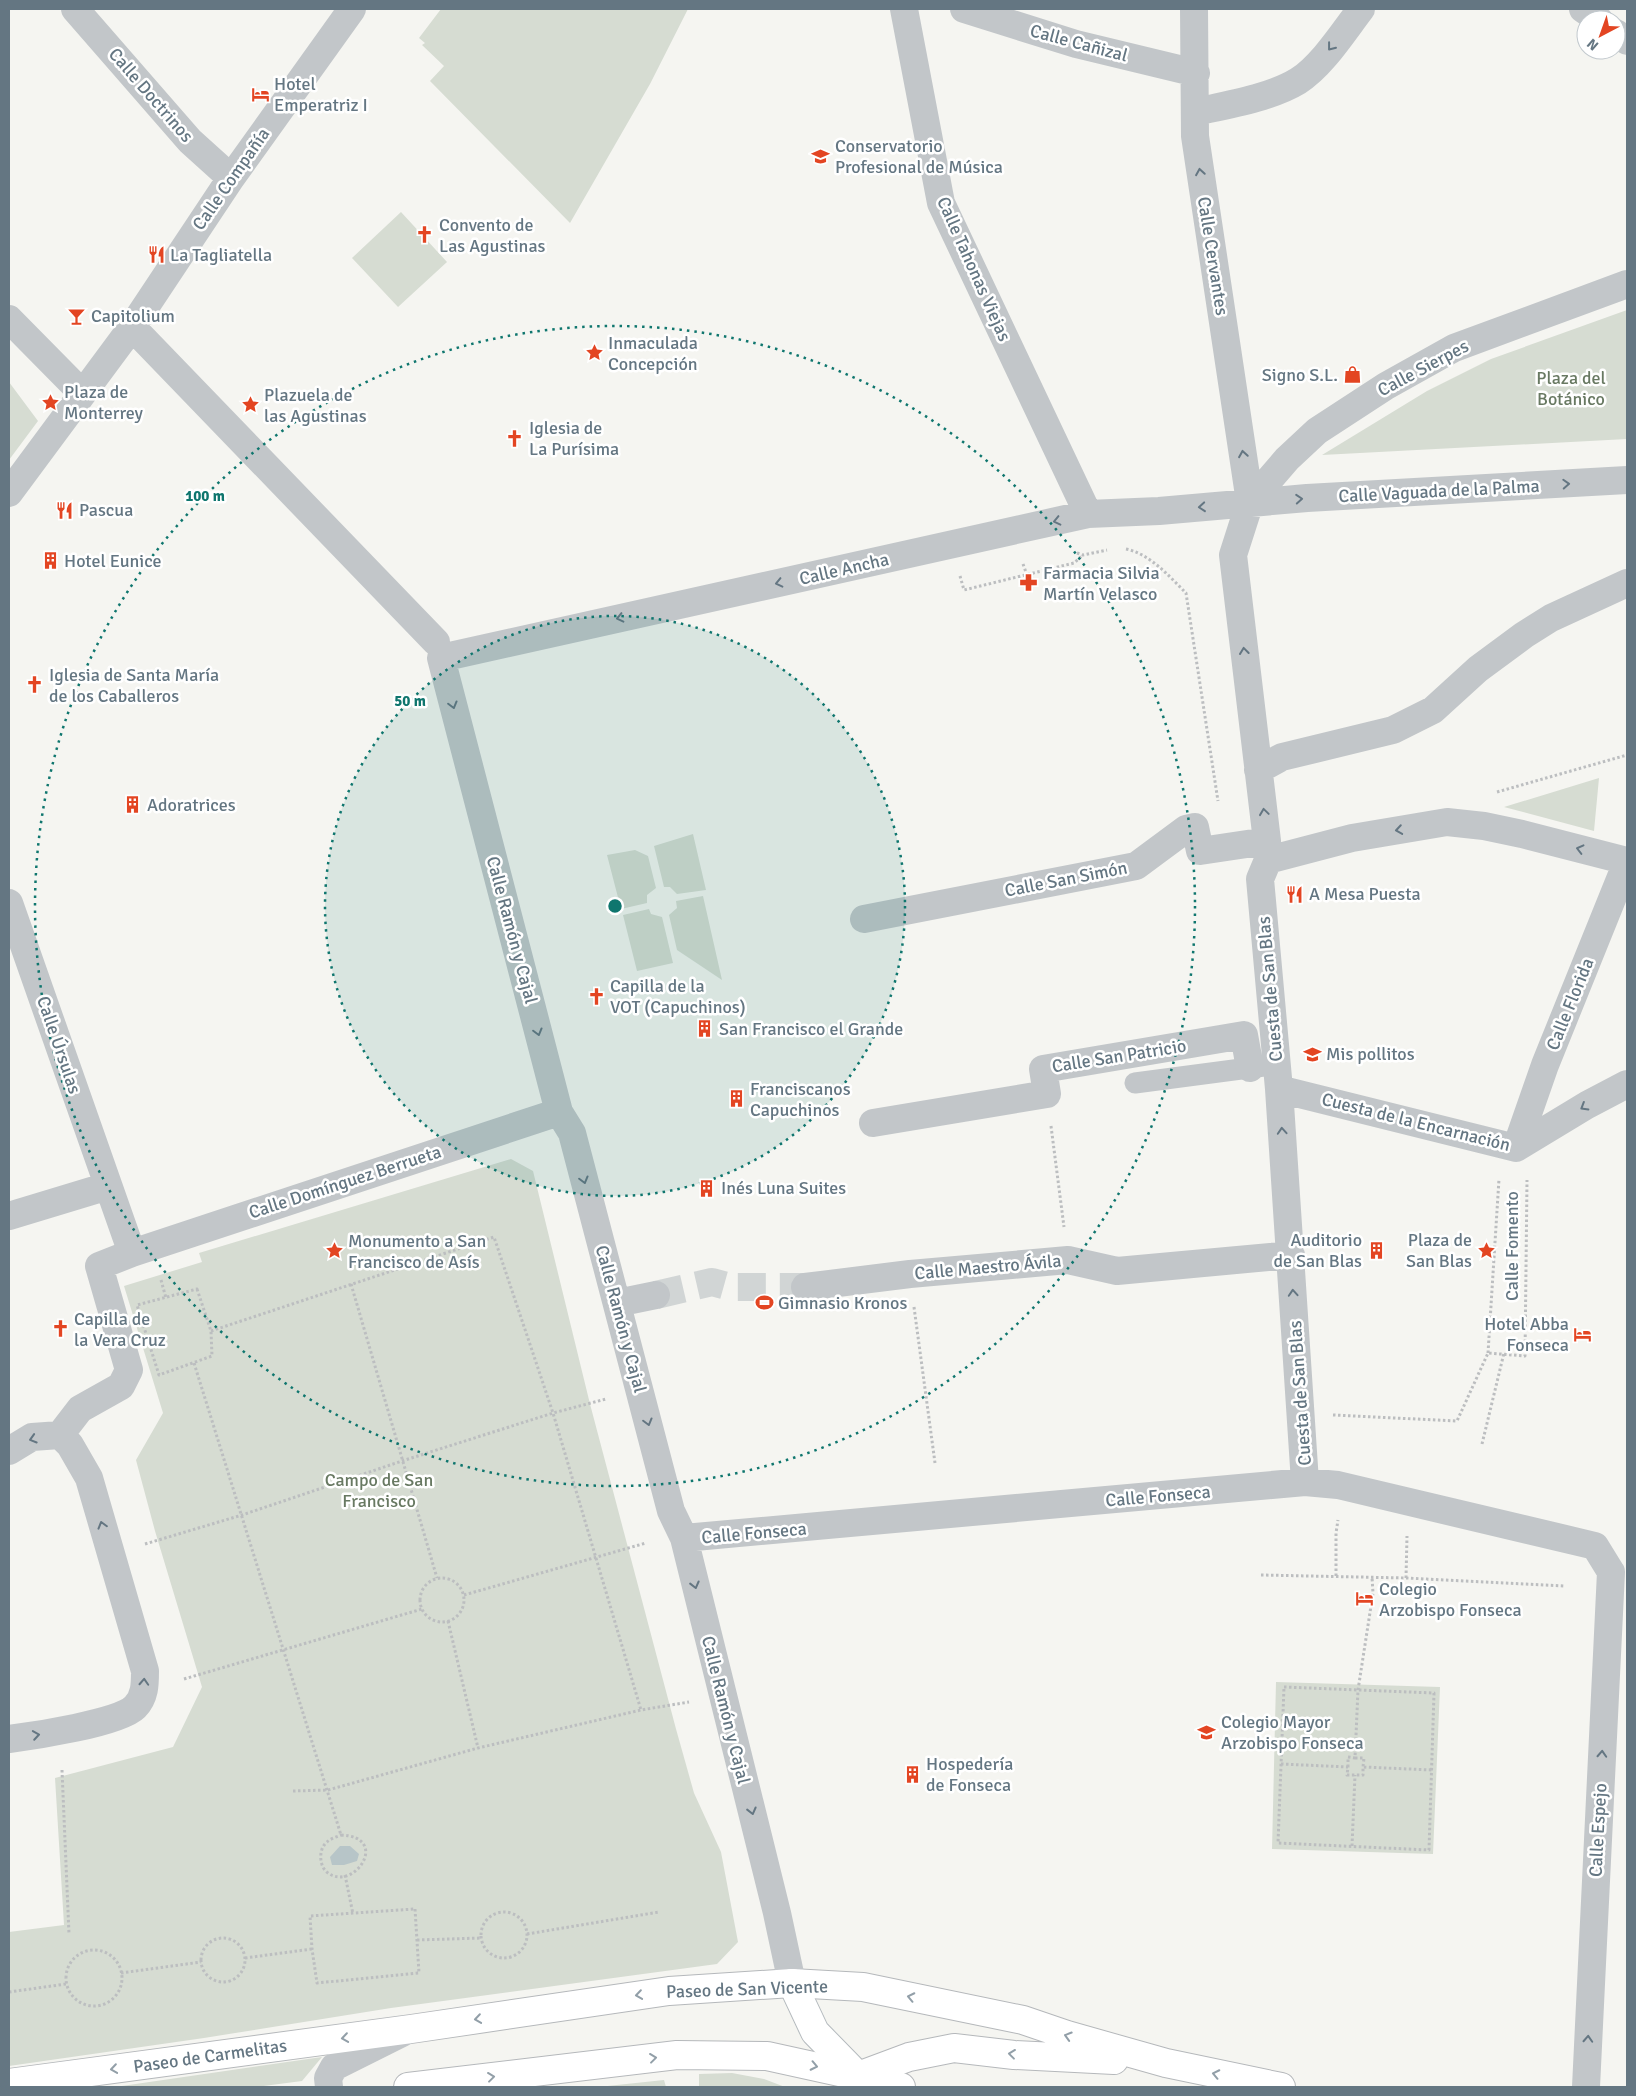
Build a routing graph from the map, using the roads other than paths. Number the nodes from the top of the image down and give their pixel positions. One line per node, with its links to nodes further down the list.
1 (75, 9): 9 (street, Calle Doctrinos)
2 (352, 9): 9 (street, Calle Compañía)
3 (904, 9): 17 (street, Calle Tahonas Viejas)
4 (964, 9): 7 (street, Calle Cañizal)
5 (1194, 9): 7 (street, Calle Cervantes)
6 (1361, 9): 8 (street, one-way to 8)
7 (1196, 72): 8 (street, Calle Cervantes)
8 (1195, 112): 16 (street, Calle Cervantes, one-way to 8)
9 (230, 178): 12 (street, Calle Compañía)
10 (1627, 284): 16 (street, Calle Sierpes)
11 (9, 321): 13 (street)
12 (132, 327): 13 (street, Calle Compañía); 19 (street)
13 (82, 393): 15 (street, Calle Compañía)
14 (1627, 480): 16 (street, Calle Vaguada de la Palma, one-way to 14)
15 (9, 493)
16 (1250, 502): 17 (street, Calle Ancha, one-way to 17); 20 (street, Cuesta de San Blas, one-way to 16)
17 (1088, 514): 19 (street, Calle Ancha, one-way to 19)
18 (1627, 583): 20 (street)
19 (438, 650): 29 (street, Calle Ramón y Cajal, one-way to 29)
20 (1258, 770): 21 (street, Cuesta de San Blas, one-way to 20)
21 (1268, 850): 22 (street, one-way to 21); 24 (street, Calle San Simón); 26 (street, Cuesta de San Blas)
22 (1627, 861): 31 (street, Calle Florida)
23 (9, 904): 32 (street, Calle Úrsulas)
24 (864, 919)
25 (1250, 1068): 26 (lane, Calle San Patricio); 27 (lane, Calle San Patricio); 30 (street, Calle San Patricio)
26 (1278, 1077): 31 (street, Cuesta de la Encarnación); 35 (street, Cuesta de San Blas, one-way to 26)
27 (1135, 1083)
28 (1627, 1084): 31 (street, Cuesta de la Encarnación, one-way to 31)
29 (559, 1112): 34 (street, Calle Domínguez Berrueta); 38 (street, Calle Ramón y Cajal, one-way to 38)
30 (872, 1123)
31 (1522, 1145)
32 (108, 1186): 33 (street); 34 (street, Calle Úrsulas)
33 (9, 1216)
34 (132, 1253): 39 (street, Calle Domínguez Berrueta)
35 (1291, 1255): 36 (street, Calle Maestro Ávila); 41 (street, Cuesta de San Blas, one-way to 35)
36 (805, 1287)
37 (656, 1295): 38 (street)
38 (617, 1303): 42 (street, Calle Ramón y Cajal, one-way to 42)
39 (60, 1435): 40 (street, one-way to 40); 44 (street, one-way to 39)
40 (9, 1451)
41 (1305, 1482): 42 (street, Calle Fonseca); 43 (street, Calle Fonseca)
42 (684, 1538): 45 (street, Calle Ramón y Cajal, one-way to 45)
43 (1619, 1572): 54 (street, Calle Espejo, one-way to 43)
44 (9, 1739)
45 (792, 1983): 46 (main road, Paseo de San Vicente, one-way to 46); 47 (main road, Paseo de San Vicente, one-way to 45); 48 (main road)
46 (410, 2029): 49 (main road, Paseo de Carmelitas, one-way to 49); 50 (street)
47 (1166, 2063): 48 (main road, Paseo de San Vicente, one-way to 48); 53 (main road, Paseo de San Vicente, one-way to 47)
48 (858, 2081): 51 (main road, one-way to 48); 52 (main road)
49 (9, 2083)
50 (329, 2087)
51 (408, 2087)
52 (901, 2087)
53 (1281, 2087)
54 (1586, 2087)

